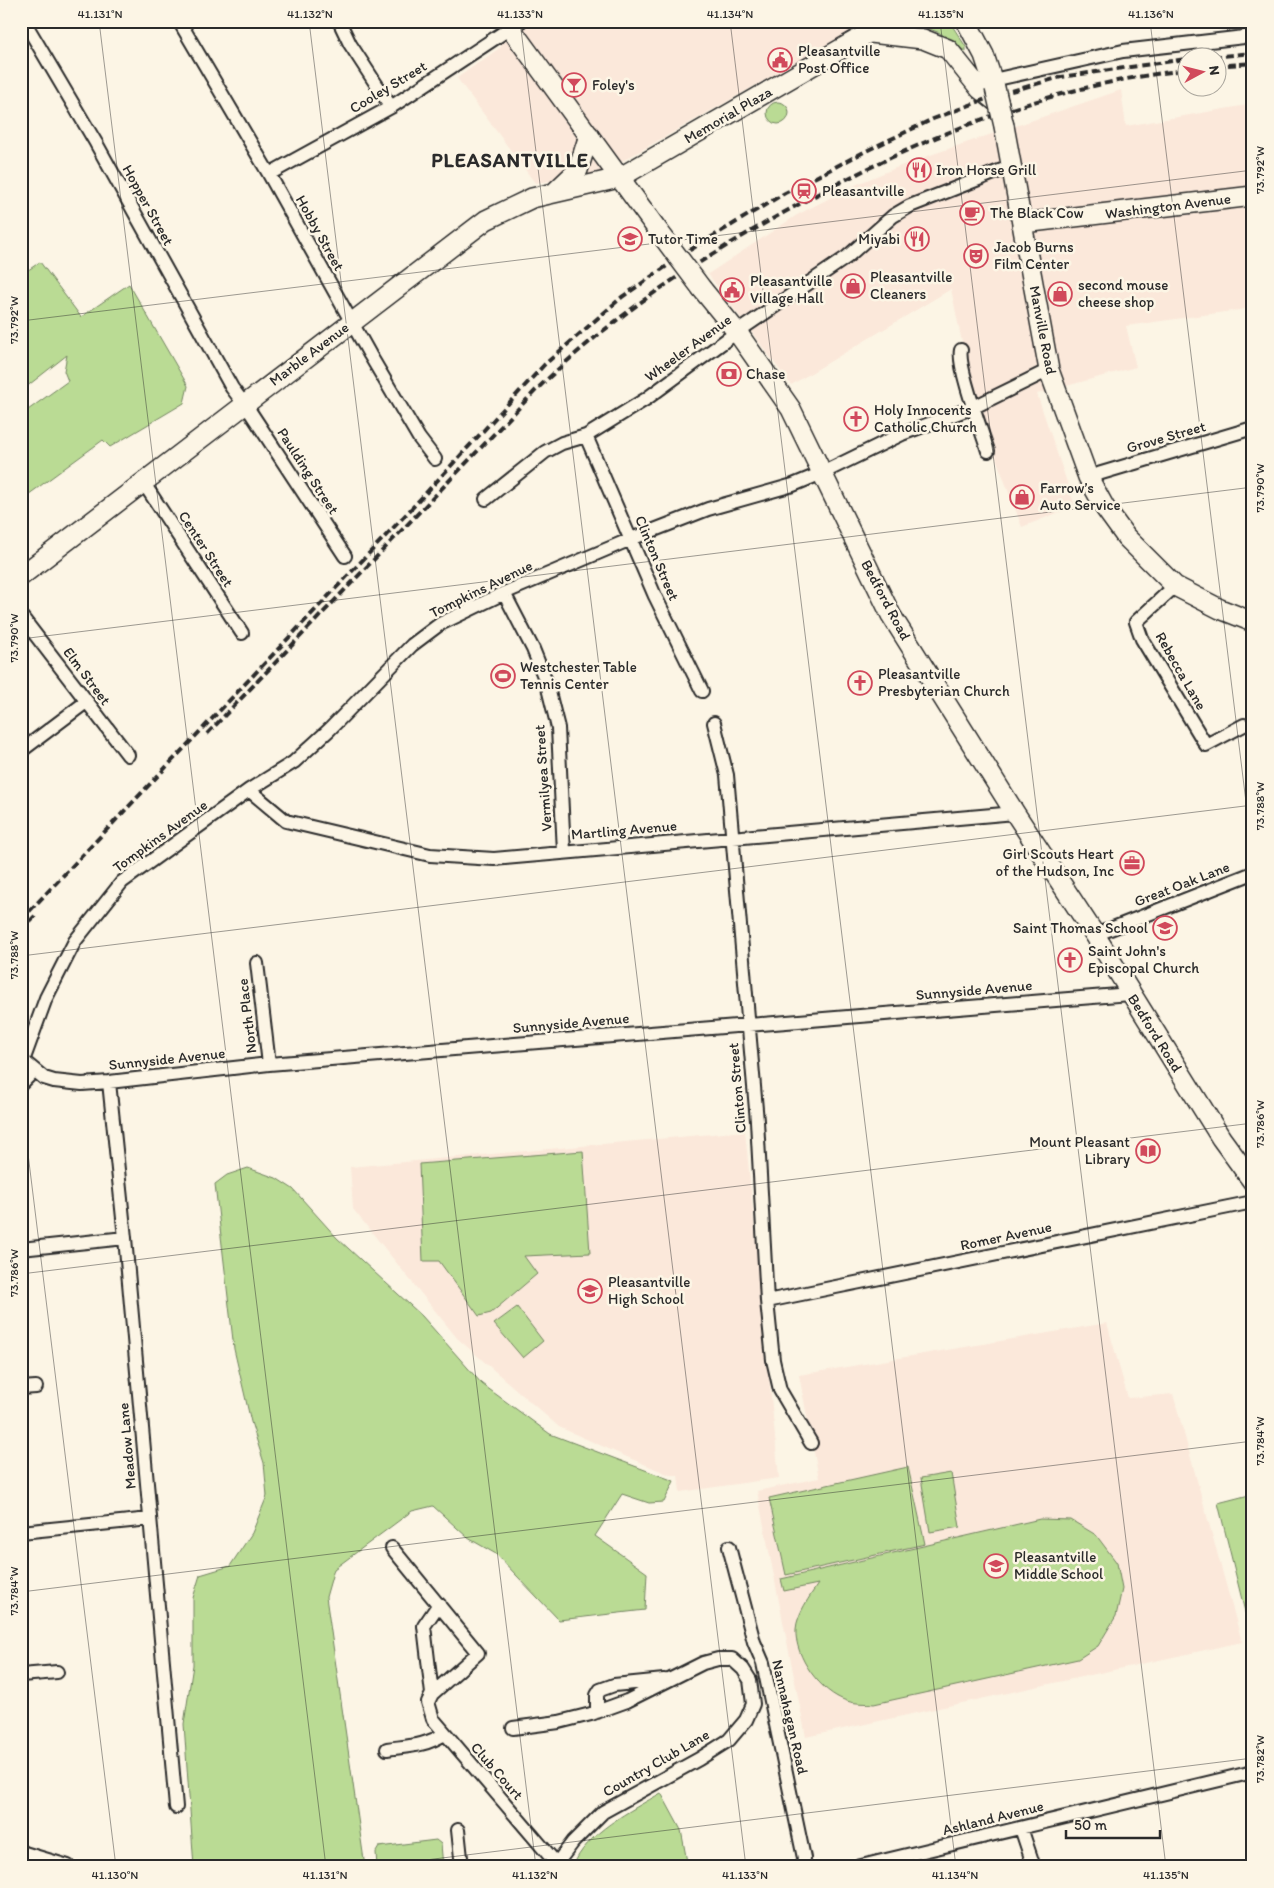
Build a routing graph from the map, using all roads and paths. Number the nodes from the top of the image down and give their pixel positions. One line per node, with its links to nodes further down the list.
1 (24, 21): 22 (street, Hopper Street)
2 (179, 21): 13 (street, Hobby Street)
3 (340, 21): 10 (street)
4 (889, 21): 7 (main road, Memorial Plaza)
5 (966, 21): 9 (main road, Manville Road)
6 (510, 23): 10 (street, Cooley Street); 11 (main road, Bedford Road)
7 (871, 33): 9 (main road); 14 (main road, Memorial Plaza)
8 (1253, 36): 9 (street)
9 (996, 90): 12 (main road, Manville Road, bridge)
10 (391, 107): 13 (street, Cooley Street)
11 (589, 135): 14 (main road, Bedford Road); 15 (main road)
12 (1012, 166): 17 (main road, Manville Road); 19 (street, Wheeler Avenue)
13 (269, 174): 18 (street, Hobby Street)
14 (619, 178): 15 (main road, Marble Avenue); 19 (main road, Bedford Road, bridge)
15 (555, 191): 18 (main road, Marble Avenue)
16 (1253, 196): 17 (main road, Washington Avenue)
17 (1023, 223): 21 (main road, Manville Road)
18 (351, 322): 22 (main road, Marble Avenue); 27 (street, Hobby Street)
19 (737, 332): 25 (street, Wheeler Avenue); 28 (main road, Bedford Road)
20 (961, 350): 23 (street)
21 (1049, 370): 23 (street, Tompkins Avenue); 29 (main road, Manville Road)
22 (243, 405): 30 (main road, Marble Avenue); 33 (street, Paulding Street)
23 (974, 407): 26 (street); 28 (street, Tompkins Avenue)
24 (1253, 428): 29 (street, Grove Street)
25 (586, 436): 31 (street, Wheeler Avenue); 32 (street, Clinton Street)
26 (988, 451)
27 (435, 459)
28 (822, 473): 32 (street, Tompkins Avenue); 47 (main road, Bedford Road)
29 (1088, 477): 35 (main road, Manville Road)
30 (143, 482): 34 (main road, Marble Avenue); 39 (street, Center Street)
31 (486, 499)
32 (631, 539): 36 (street, Tompkins Avenue); 40 (street, Clinton Street)
33 (345, 556)
34 (21, 576)
35 (1175, 586): 38 (main road, Manville Road); 43 (street, Rebecca Lane)
36 (504, 593): 46 (street, Tompkins Avenue); 49 (street, Vermilyea Street)
37 (21, 616): 41 (street, Elm Street)
38 (1253, 622)
39 (242, 634)
40 (702, 691)
41 (86, 702): 44 (street); 45 (street, Elm Street)
42 (714, 723): 48 (street, Clinton Street)
43 (1244, 725)
44 (21, 751)
45 (128, 755)
46 (249, 790): 49 (street, Martling Avenue); 55 (street, Tompkins Avenue)
47 (1015, 813): 48 (street, Martling Avenue); 51 (main road, Bedford Road)
48 (732, 838): 49 (street, Martling Avenue); 54 (street, Clinton Street)
49 (564, 852)
50 (1253, 874): 51 (street, Great Oak Lane)
51 (1096, 935): 53 (main road, Bedford Road)
52 (257, 963): 56 (street, North Place)
53 (1130, 994): 54 (street, Sunnyside Avenue); 60 (main road, Bedford Road)
54 (748, 1024): 56 (street, Sunnyside Avenue); 65 (street, Clinton Street)
55 (22, 1060): 57 (street, Sunnyside Avenue)
56 (269, 1064): 58 (street, Sunnyside Avenue)
57 (34, 1071): 58 (street, Sunnyside Avenue); 59 (street)
58 (109, 1082): 63 (street, Meadow Lane)
59 (21, 1084)
60 (1247, 1162): 61 (main road, Bedford Road)
61 (1253, 1182)
62 (1253, 1202): 65 (street, Romer Avenue)
63 (126, 1238): 64 (street); 69 (street, Meadow Lane)
64 (21, 1248)
65 (767, 1302): 68 (street, Clinton Street)
66 (36, 1387): 67 (street)
67 (21, 1388)
68 (811, 1443)
69 (150, 1519): 70 (street); 83 (street, Meadow Lane)
70 (21, 1532)
71 (728, 1547): 90 (street, Nannahagan Road)
72 (392, 1548): 73 (street)
73 (439, 1604): 77 (street, Club Court); 77 (street)
74 (57, 1672): 75 (street)
75 (21, 1675)
76 (674, 1679): 78 (street, Country Club Lane); 78 (street, Country Club Lane); 87 (street, Country Club Lane)
77 (432, 1694): 80 (street, Club Court)
78 (597, 1712): 79 (street, Country Club Lane)
79 (513, 1728)
80 (444, 1734): 81 (street); 87 (street, Club Court)
81 (387, 1749)
82 (1253, 1772): 84 (street, Ashland Avenue)
83 (176, 1807)
84 (1021, 1828): 91 (street, Ashland Avenue); 92 (street)
85 (458, 1830): 89 (street)
86 (21, 1852): 88 (street)
87 (554, 1865)
88 (68, 1866)
89 (462, 1867)
90 (803, 1867)
91 (857, 1867)
92 (1034, 1867)

